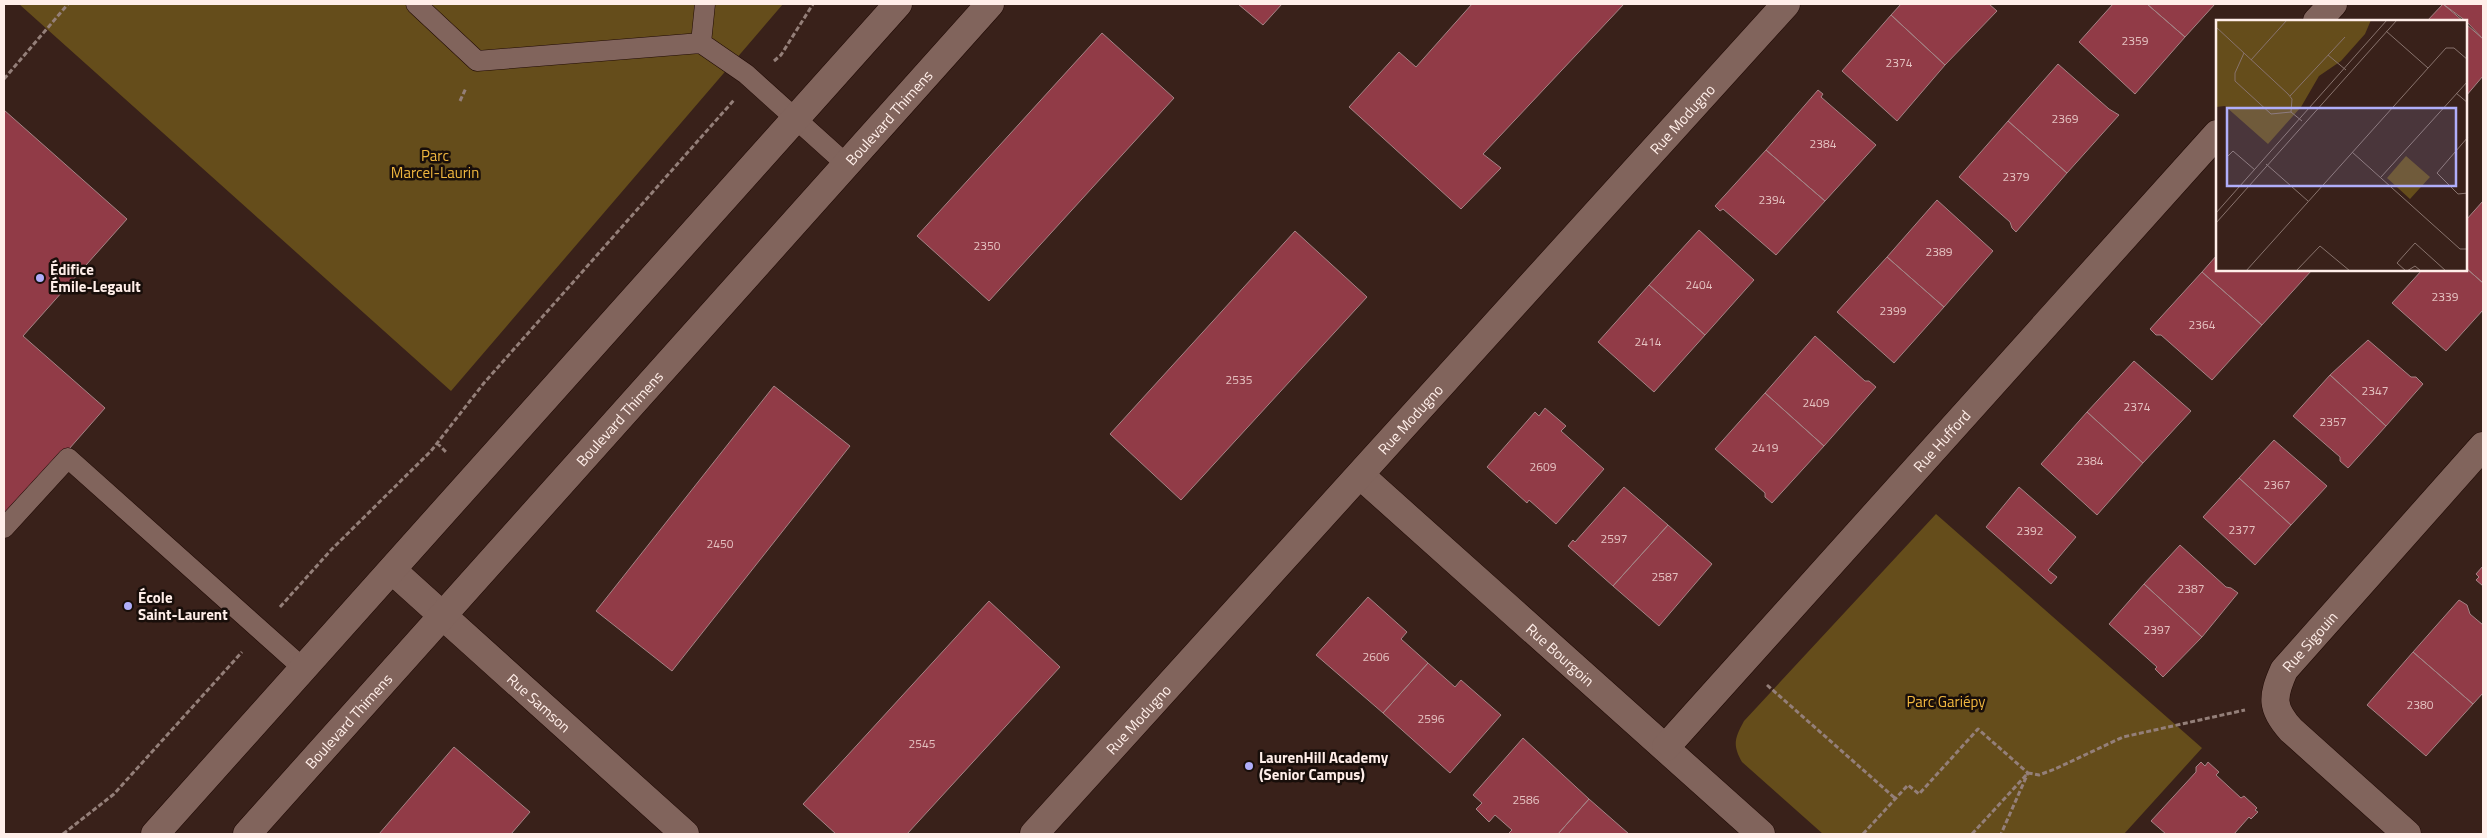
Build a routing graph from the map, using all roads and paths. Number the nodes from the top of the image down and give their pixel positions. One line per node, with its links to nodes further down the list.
1 (68, 4): 12 (path)
2 (416, 4): 10 (lane)
3 (705, 4): 10 (lane)
4 (813, 4): 11 (path)
5 (898, 4): 14 (street)
6 (990, 4): 16 (street, Boulevard Thimens)
7 (1786, 4): 20 (street, Rue Modugno)
8 (2333, 4): 9 (street)
9 (2318, 20)
10 (701, 43): 14 (lane)
11 (781, 55)
12 (4, 80)
13 (732, 102): 17 (path)
14 (795, 118): 16 (lane); 22 (street)
15 (2216, 135): 26 (street, Rue Hufford)
16 (848, 165): 24 (street, Boulevard Thimens)
17 (437, 443): 19 (path); 23 (path)
18 (2483, 446): 28 (street, Rue Sigouin)
19 (446, 452)
20 (1360, 475): 29 (street, Rue Bourgoin); 36 (street, Rue Modugno)
21 (4, 528): 27 (lane)
22 (392, 570): 24 (street, Rue Samson); 27 (street)
23 (276, 612)
24 (442, 615): 34 (street, Boulevard Thimens); 35 (street, Rue Samson)
25 (246, 648): 32 (path)
26 (1743, 664): 29 (street, Rue Hufford); 31 (path)
27 (304, 669): 33 (street)
28 (2274, 703): 30 (path); 41 (street)
29 (1666, 747): 37 (street, Rue Bourgoin)
30 (2028, 773): 31 (path); 39 (path); 40 (path)
31 (1896, 799): 38 (path)
32 (63, 834)
33 (155, 834)
34 (247, 834)
35 (685, 834)
36 (1034, 834)
37 (1761, 834)
38 (1862, 834)
39 (1972, 834)
40 (2001, 834)
41 (2407, 834)

